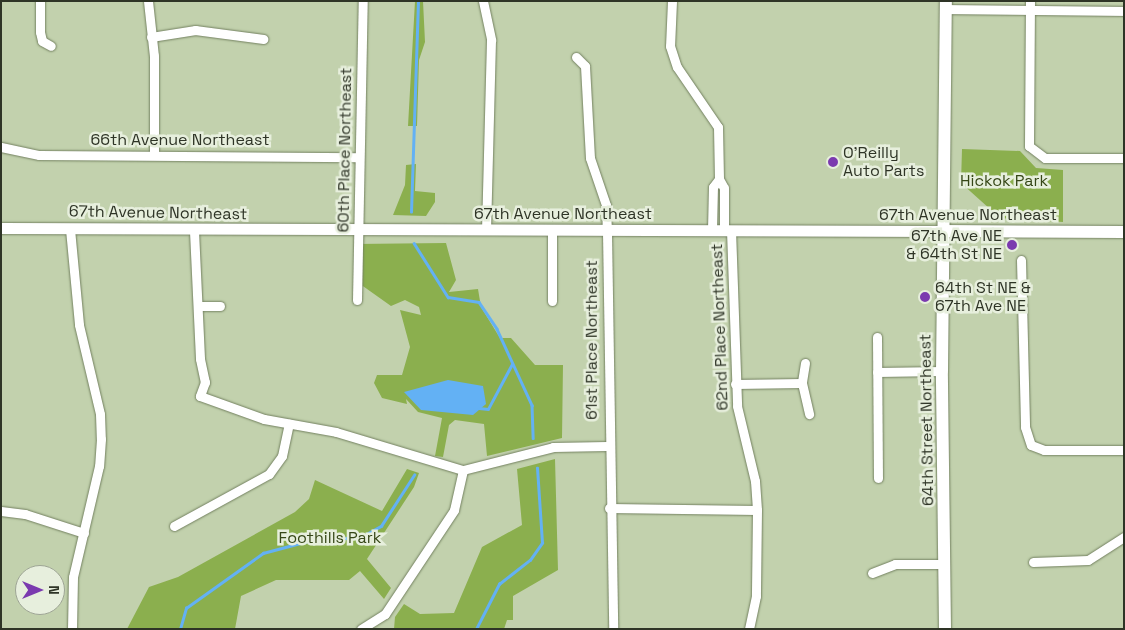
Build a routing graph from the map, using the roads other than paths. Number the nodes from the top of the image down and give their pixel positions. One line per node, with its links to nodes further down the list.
1 (40, 1): 11 (street)
2 (148, 1): 9 (street)
3 (363, 1): 15 (street, 60th Place Northeast)
4 (483, 1): 20 (street)
5 (672, 1): 21 (street, 62nd Place Northeast)
6 (946, 5): 7 (street); 24 (main road, 64th Street Northeast)
7 (1030, 6): 8 (street); 16 (street)
8 (1124, 11)
9 (151, 37): 10 (street); 14 (street)
10 (263, 39)
11 (51, 46)
12 (576, 57): 25 (street, 61st Place Northeast)
13 (1, 147): 14 (street, 66th Avenue Northeast)
14 (154, 154): 15 (street, 66th Avenue Northeast)
15 (359, 157): 19 (street, 60th Place Northeast)
16 (1124, 158)
17 (1, 228): 18 (street, 67th Avenue Northeast)
18 (70, 229): 22 (street, 67th Avenue Northeast); 48 (street)
19 (358, 230): 20 (street, 67th Avenue Northeast); 22 (street, 67th Avenue Northeast); 28 (street, 60th Place Northeast)
20 (486, 230): 23 (street, 67th Avenue Northeast)
21 (722, 230): 24 (street, 67th Avenue Northeast); 25 (street, 67th Avenue Northeast); 37 (street, 62nd Place Northeast)
22 (194, 231): 30 (street)
23 (552, 231): 25 (street, 67th Avenue Northeast); 29 (street)
24 (942, 231): 26 (main road, 67th Avenue Northeast); 34 (main road, 64th Street Northeast)
25 (607, 232): 40 (street, 61st Place Northeast)
26 (1124, 232)
27 (1021, 260): 41 (street)
28 (357, 300)
29 (552, 301)
30 (198, 306): 31 (street); 39 (street)
31 (220, 306)
32 (877, 337): 35 (street)
33 (805, 363): 36 (street)
34 (942, 371): 35 (street); 51 (main road, 64th Street Northeast)
35 (877, 372): 43 (street)
36 (802, 383): 37 (street); 38 (street)
37 (735, 384): 45 (street, 62nd Place Northeast)
38 (809, 414)
39 (289, 424): 42 (street); 47 (street)
40 (608, 446): 42 (street); 44 (street, 61st Place Northeast)
41 (1124, 450)
42 (463, 470): 54 (street)
43 (878, 478)
44 (609, 508): 45 (street); 55 (street, 61st Place Northeast)
45 (757, 510): 56 (street, 62nd Place Northeast)
46 (1, 511): 48 (street)
47 (174, 526)
48 (84, 533): 53 (street)
49 (1124, 537): 50 (street)
50 (1033, 562)
51 (945, 564): 52 (street); 57 (main road, 64th Street Northeast)
52 (872, 573)
53 (72, 629)
54 (361, 629)
55 (613, 629)
56 (749, 629)
57 (945, 629)

